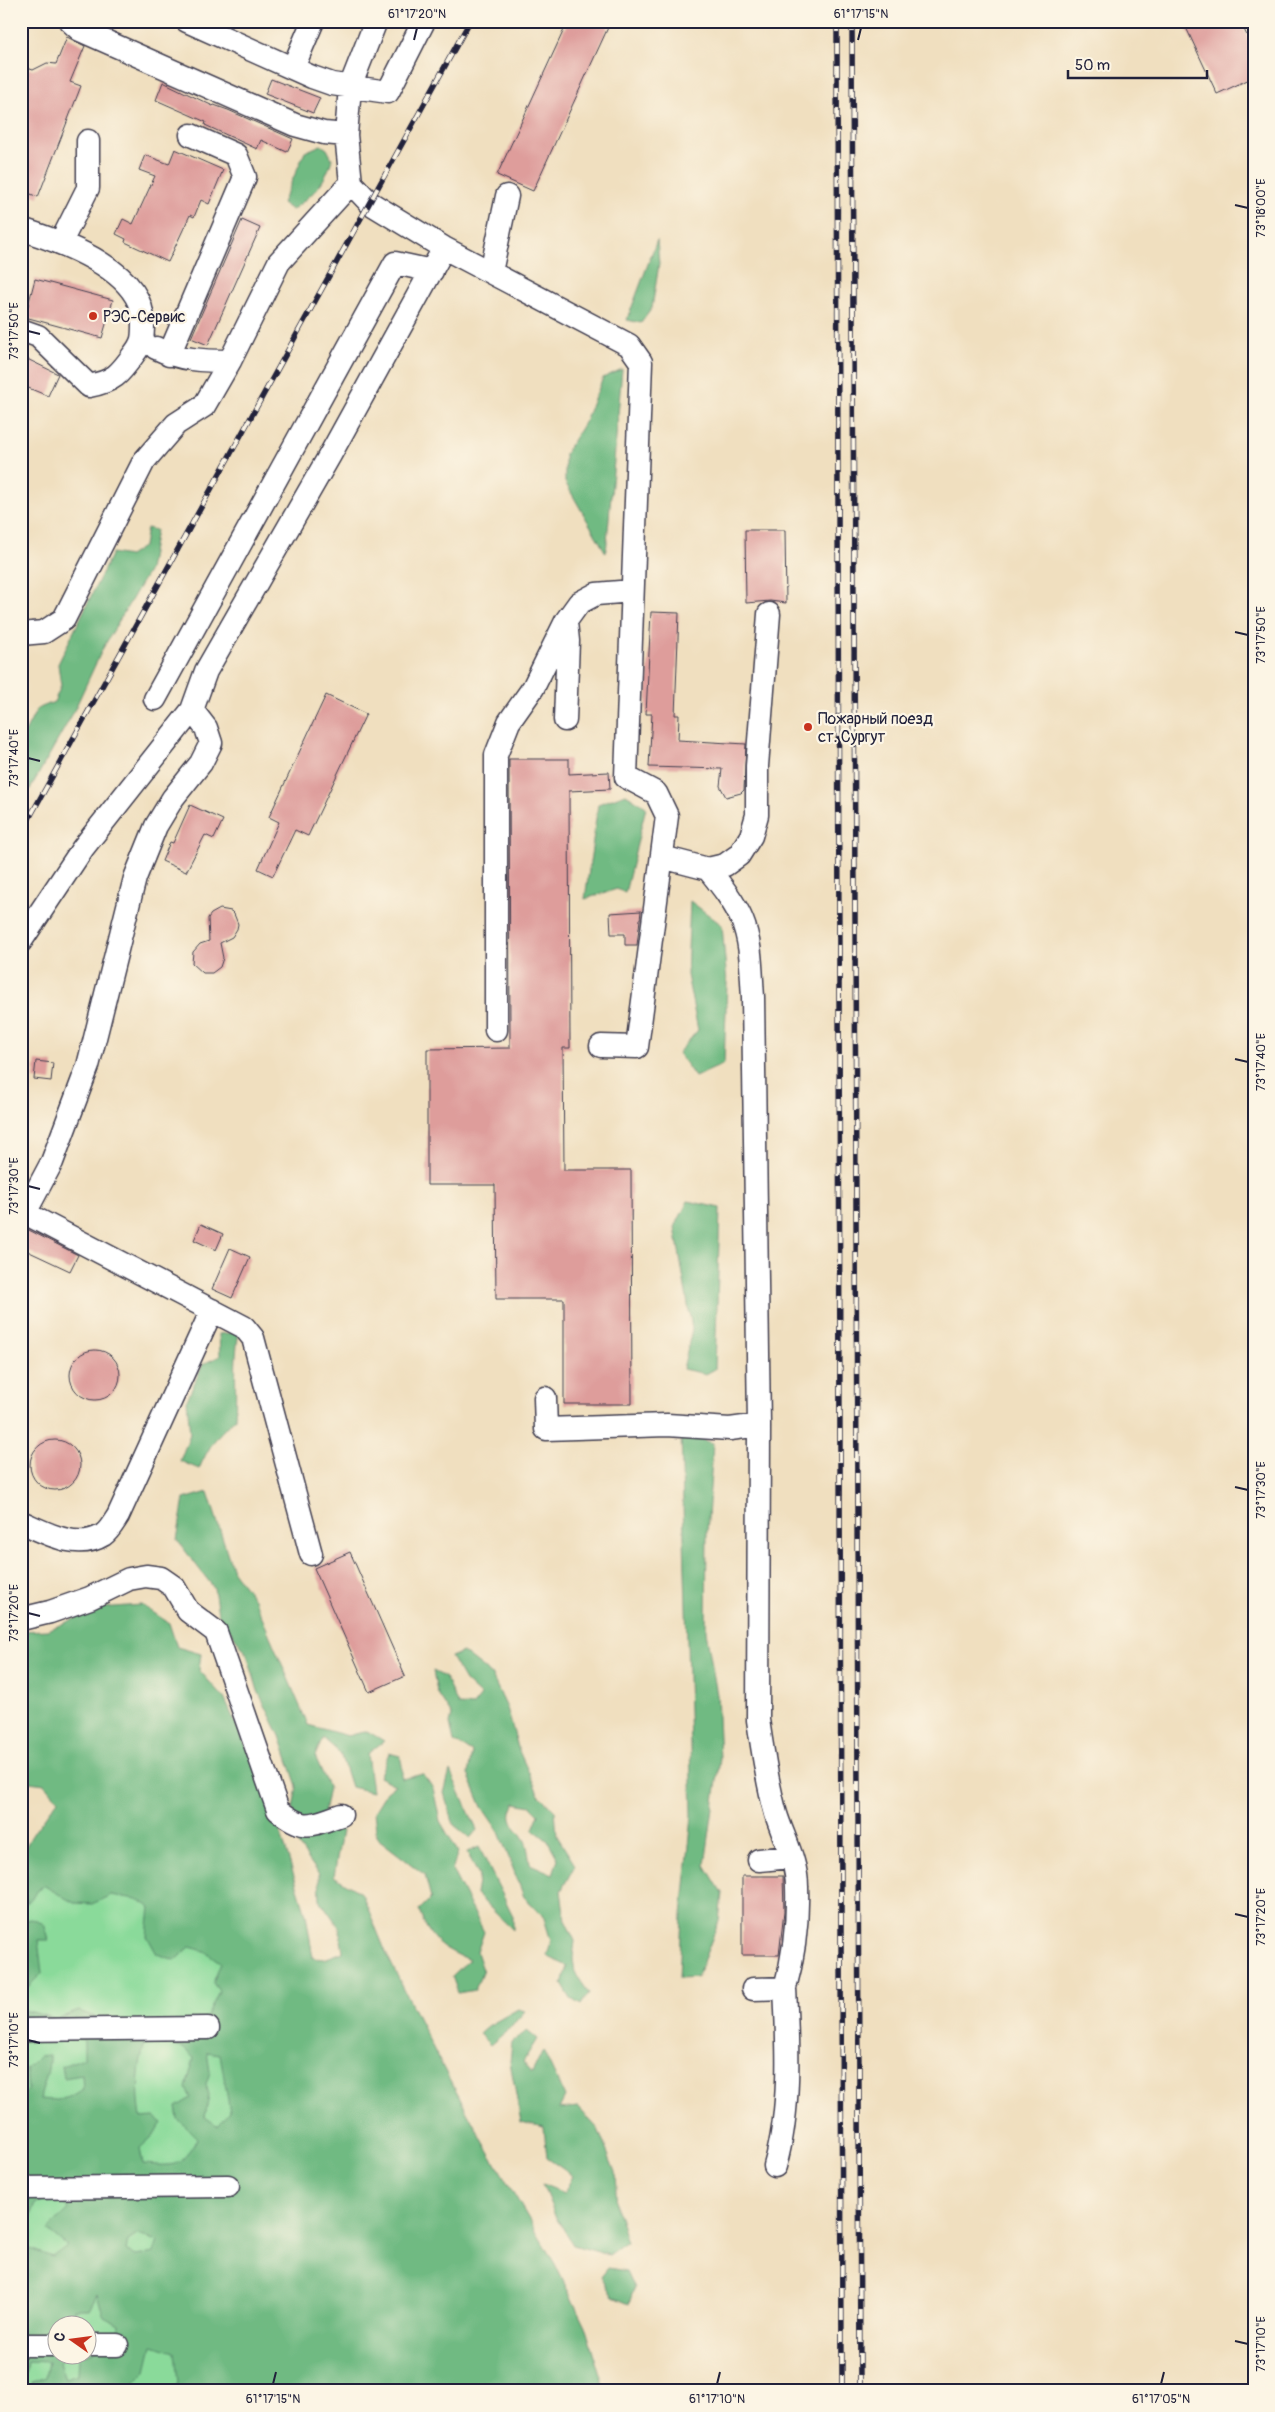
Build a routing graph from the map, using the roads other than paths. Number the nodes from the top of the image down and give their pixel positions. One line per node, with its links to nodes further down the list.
1 (70, 21): 9 (street)
2 (188, 21): 6 (street)
3 (312, 21): 6 (street)
4 (376, 21): 7 (street)
5 (424, 21): 7 (street)
6 (293, 68): 7 (street)
7 (350, 86): 9 (street)
8 (191, 135): 20 (street)
9 (346, 135): 11 (street)
10 (88, 142): 14 (street)
11 (352, 183): 15 (street); 21 (street)
12 (507, 196): 17 (street)
13 (21, 235): 14 (street)
14 (61, 242): 19 (street)
15 (444, 248): 16 (street); 17 (street)
16 (432, 271): 26 (street); 27 (street)
17 (491, 272): 22 (street)
18 (21, 330): 19 (street)
19 (143, 342): 20 (street)
20 (169, 355): 21 (street)
21 (230, 361): 25 (street)
22 (632, 591): 24 (street); 29 (street)
23 (769, 614): 30 (street)
24 (566, 621): 28 (street); 32 (street)
25 (25, 636)
26 (155, 699)
27 (192, 710): 31 (street); 34 (street)
28 (565, 720)
29 (662, 857): 30 (street); 33 (street)
30 (708, 869): 37 (street)
31 (21, 941)
32 (496, 1030)
33 (601, 1046)
34 (23, 1212): 35 (street)
35 (212, 1310): 38 (street); 39 (street)
36 (545, 1398): 37 (street)
37 (759, 1425): 42 (street)
38 (21, 1522)
39 (311, 1554)
40 (21, 1619): 41 (street)
41 (341, 1815)
42 (791, 1857): 43 (street); 44 (street)
43 (759, 1860)
44 (785, 1988): 45 (street); 48 (street)
45 (753, 1989)
46 (208, 2028): 47 (street)
47 (21, 2030)
48 (775, 2166)
49 (228, 2186): 50 (street)
50 (21, 2188)
51 (21, 2345): 52 (street)
52 (48, 2345)
53 (98, 2345): 54 (street)
54 (117, 2345)

